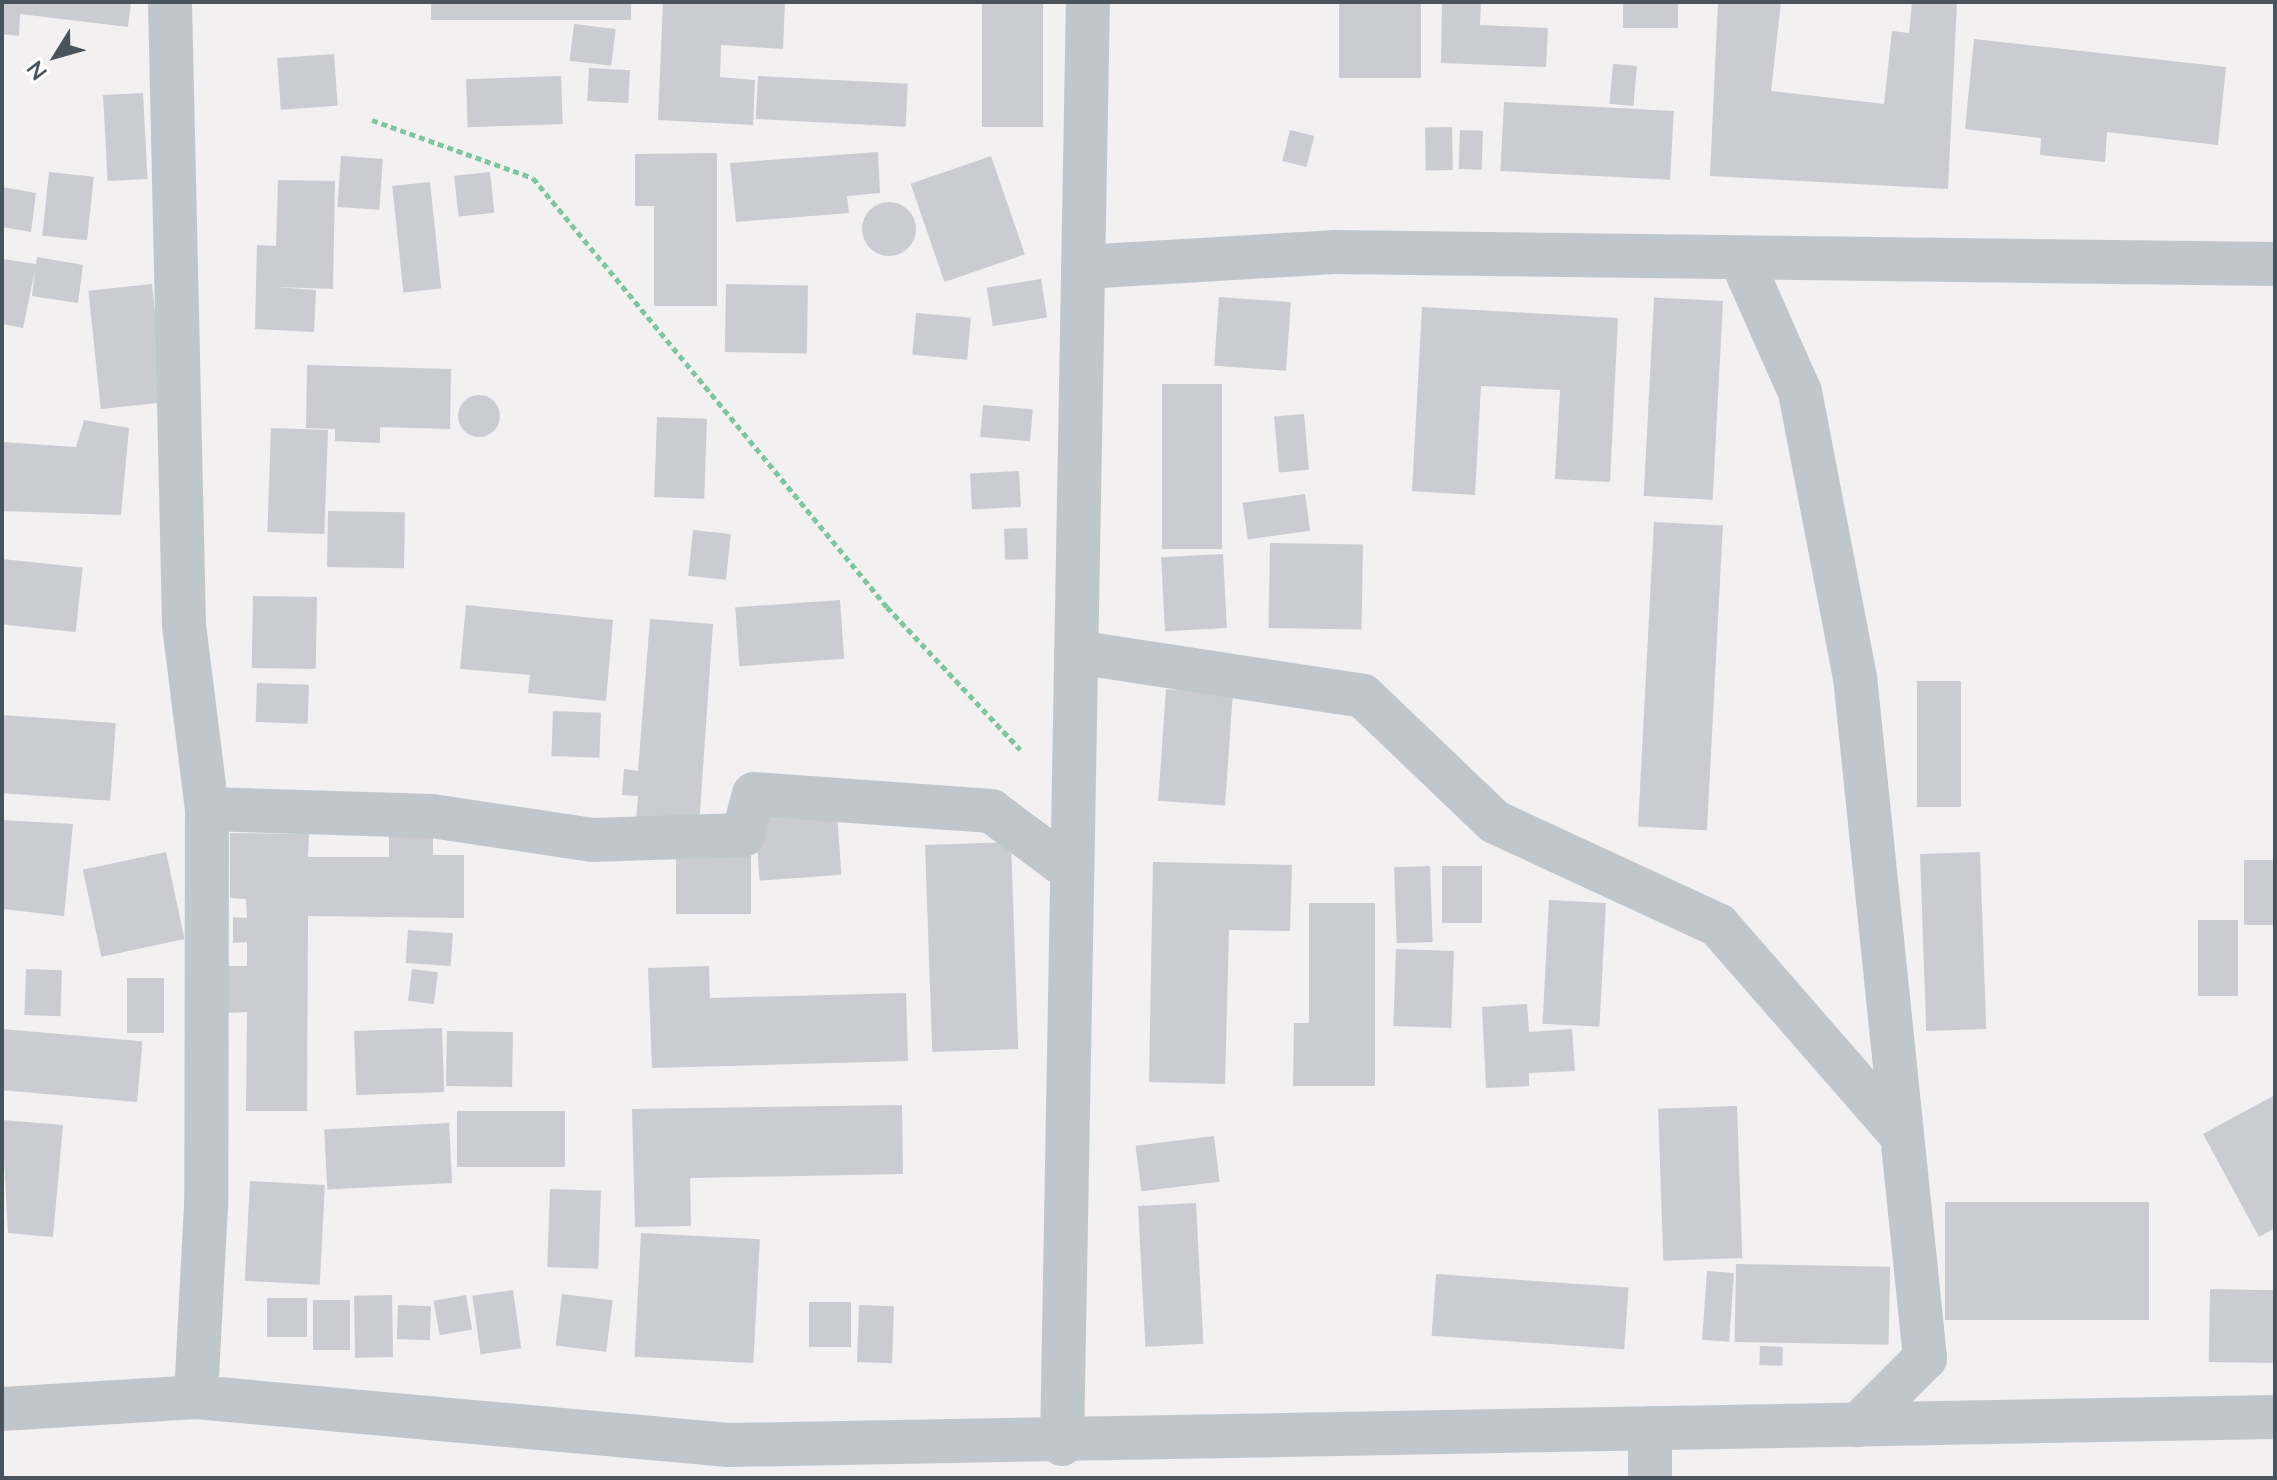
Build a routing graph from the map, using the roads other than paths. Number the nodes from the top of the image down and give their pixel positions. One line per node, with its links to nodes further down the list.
1 (170, 2): 7 (street)
2 (1088, 2): 5 (street)
3 (1741, 259): 4 (street); 5 (street); 9 (street)
4 (2275, 264)
5 (1083, 267): 6 (street)
6 (1076, 652): 8 (street); 9 (street)
7 (207, 809): 8 (street); 10 (street)
8 (1072, 871): 15 (street)
9 (1897, 1130): 13 (street)
10 (196, 1397): 11 (street); 15 (street)
11 (2, 1409)
12 (2275, 1417): 13 (street)
13 (1858, 1425): 14 (street)
14 (1650, 1428): 15 (street); 16 (street)
15 (1062, 1444)
16 (1650, 1478)

